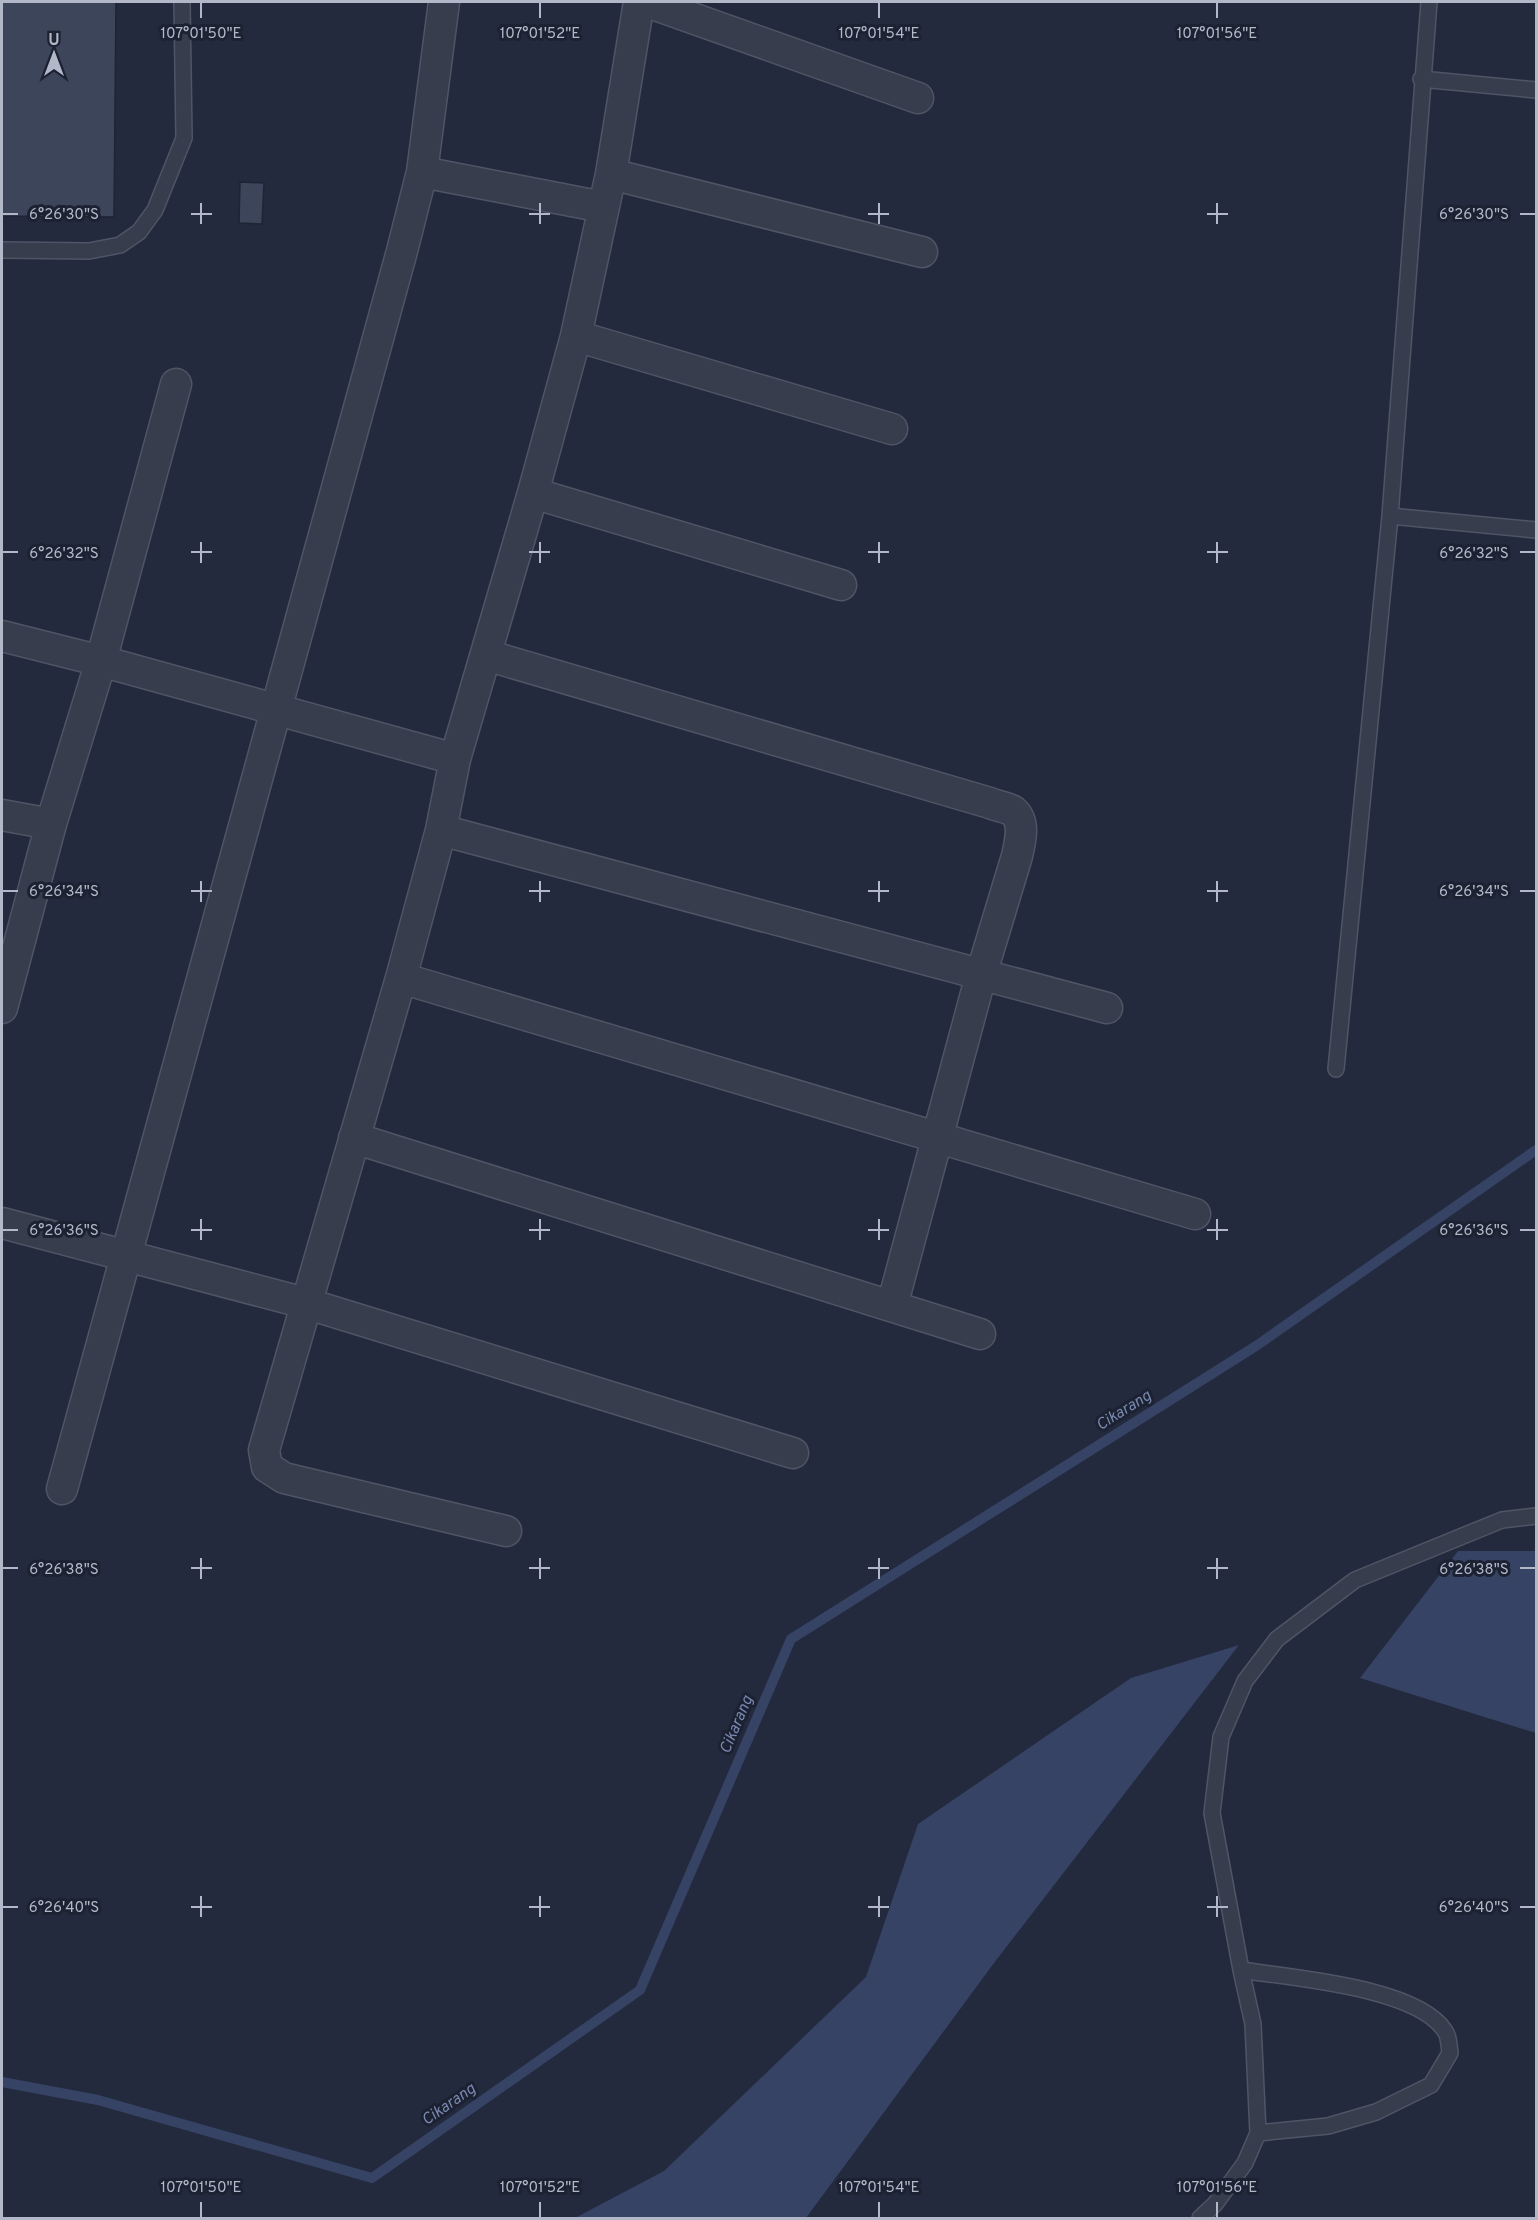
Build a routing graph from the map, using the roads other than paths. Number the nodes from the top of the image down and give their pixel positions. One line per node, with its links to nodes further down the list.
1 (182, 2): 12 (lane)
2 (444, 2): 9 (street)
3 (639, 2): 10 (street)
4 (646, 2): 8 (street)
5 (1429, 2): 6 (lane)
6 (1421, 79): 7 (lane); 18 (lane)
7 (1536, 90)
8 (918, 98)
9 (422, 172): 11 (street); 24 (street)
10 (610, 174): 11 (street); 13 (street)
11 (603, 207): 14 (street)
12 (2, 250)
13 (922, 252)
14 (576, 336): 16 (street); 17 (street)
15 (176, 384): 23 (street)
16 (892, 429)
17 (533, 493): 20 (street); 22 (street)
18 (1390, 516): 19 (lane); 33 (lane)
19 (1536, 530)
20 (841, 585)
21 (2, 636): 23 (street)
22 (486, 655): 25 (street); 29 (street)
23 (101, 661): 24 (street); 27 (street)
24 (276, 708): 25 (street); 38 (street)
25 (455, 759): 28 (street)
26 (2, 815): 27 (street)
27 (51, 824): 31 (street)
28 (441, 830): 29 (street); 30 (street)
29 (981, 975): 32 (street); 34 (street)
30 (401, 978): 34 (street); 35 (street)
31 (3, 994)
32 (1107, 1008)
33 (1336, 1069)
34 (937, 1137): 36 (street); 40 (street)
35 (354, 1138): 39 (street); 40 (street)
36 (1195, 1214)
37 (2, 1223): 38 (street)
38 (126, 1255): 39 (street); 43 (street)
39 (305, 1303): 42 (street); 45 (street)
40 (892, 1306): 41 (street)
41 (980, 1334)
42 (794, 1453)
43 (62, 1489)
44 (1536, 1516): 46 (lane)
45 (506, 1531)
46 (1241, 1970): 47 (lane); 47 (lane)
47 (1258, 2133): 48 (lane)
48 (1200, 2218)

